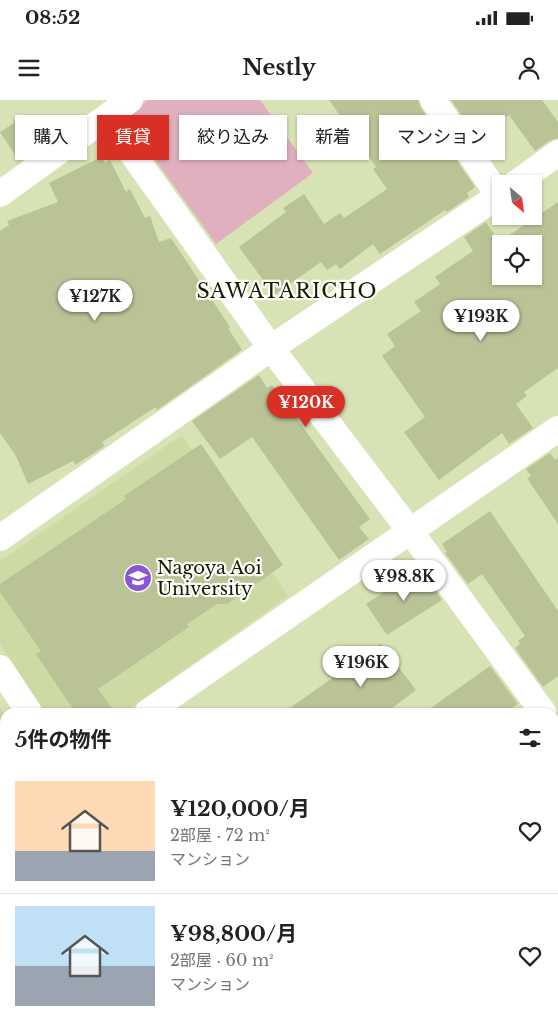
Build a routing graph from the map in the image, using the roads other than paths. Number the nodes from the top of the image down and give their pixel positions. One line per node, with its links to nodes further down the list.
1 (130, 100): 3 (street)
2 (433, 100): 7 (street)
3 (109, 115)
4 (97, 124): 9 (street)
5 (558, 153): 8 (street)
6 (137, 160): 11 (street)
7 (492, 175)
8 (527, 175)
9 (0, 194)
10 (492, 200): 11 (street)
11 (271, 348): 13 (street); 14 (street)
12 (558, 429): 13 (street)
13 (410, 531): 17 (street); 18 (street)
14 (0, 538)
15 (0, 668): 16 (street)
16 (26, 708)
17 (154, 708)
18 (540, 708)

